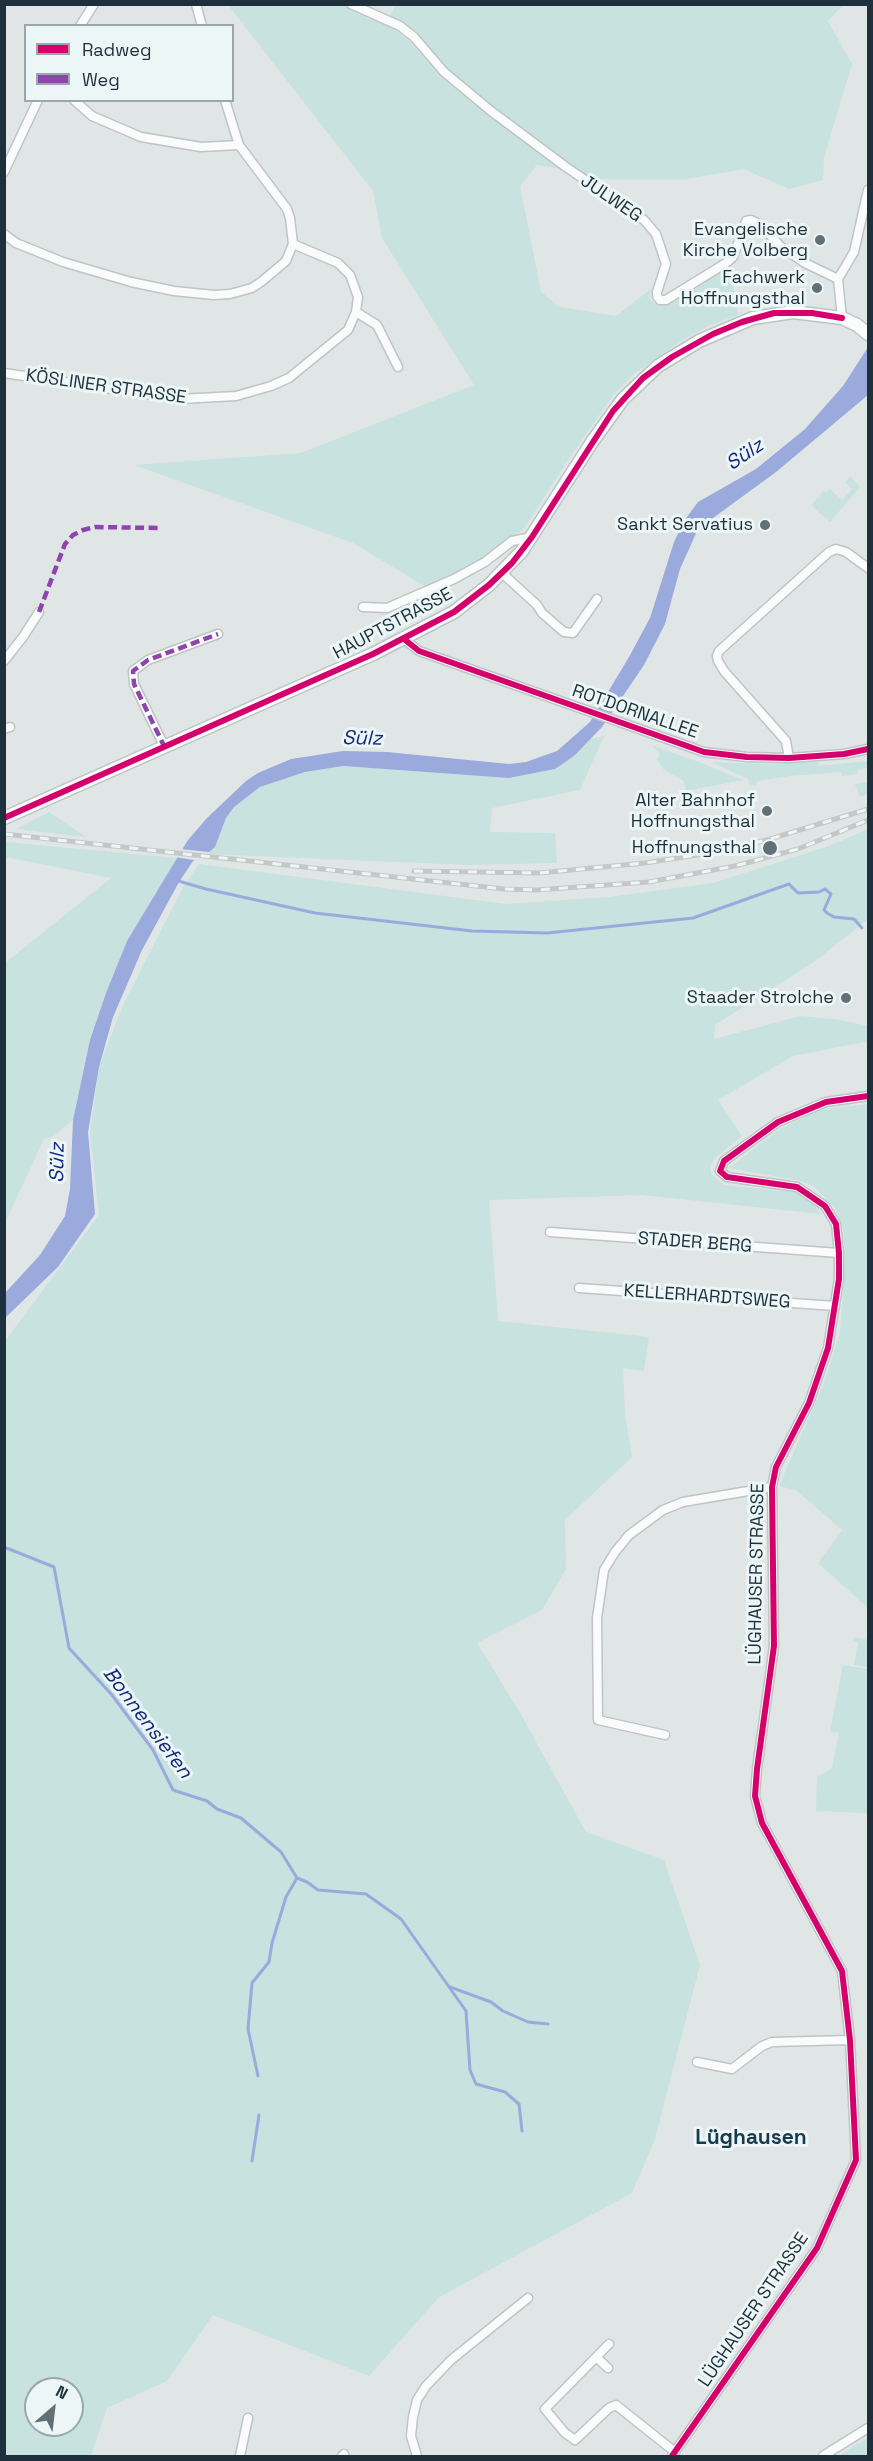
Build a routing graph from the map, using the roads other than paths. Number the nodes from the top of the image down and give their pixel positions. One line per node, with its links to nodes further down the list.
1 (94, 4): 4 (street)
2 (196, 4): 5 (street)
3 (351, 4): 14 (street, JULWEG)
4 (81, 24)
5 (201, 24)
6 (37, 102): 10 (street)
7 (76, 102): 9 (street)
8 (226, 102): 9 (street)
9 (239, 146): 13 (street)
10 (4, 172)
11 (868, 190): 14 (street)
12 (4, 234): 13 (street)
13 (292, 244): 15 (street)
14 (838, 279): 16 (street)
15 (356, 312): 18 (street); 19 (street, KÖSLINER STRASSE)
16 (842, 318): 17 (main road, HAUPTSTRASSE); 20 (main road, HAUPTSTRASSE)
17 (866, 332)
18 (398, 367)
19 (4, 373)
20 (532, 537): 22 (main road, HAUPTSTRASSE); 24 (street)
21 (868, 568): 31 (street)
22 (502, 573): 23 (street); 27 (main road, HAUPTSTRASSE)
23 (597, 599)
24 (363, 607)
25 (39, 612): 28 (street)
26 (218, 634): 29 (street)
27 (404, 639): 29 (main road, HAUPTSTRASSE); 31 (street, ROTDORNALLEE)
28 (4, 660)
29 (165, 748): 32 (main road, HAUPTSTRASSE)
30 (868, 749): 31 (street, ROTDORNALLEE)
31 (789, 758)
32 (4, 818)
33 (868, 1096): 35 (street, LÜGHAUSER STRASSE)
34 (550, 1232): 35 (street, STADER BERG)
35 (839, 1253): 37 (street, LÜGHAUSER STRASSE)
36 (579, 1288): 37 (street, KELLERHARDTSWEG)
37 (835, 1306): 38 (street, LÜGHAUSER STRASSE)
38 (772, 1487): 39 (street); 40 (street, LÜGHAUSER STRASSE)
39 (665, 1735)
40 (850, 2040): 41 (street); 48 (street, LÜGHAUSER STRASSE)
41 (697, 2062)
42 (528, 2298): 50 (street)
43 (609, 2344): 44 (street)
44 (596, 2357): 45 (street); 48 (street)
45 (608, 2368)
46 (248, 2418): 49 (street)
47 (868, 2428): 51 (street)
48 (674, 2454)
49 (240, 2457)
50 (417, 2457)
51 (823, 2457)

